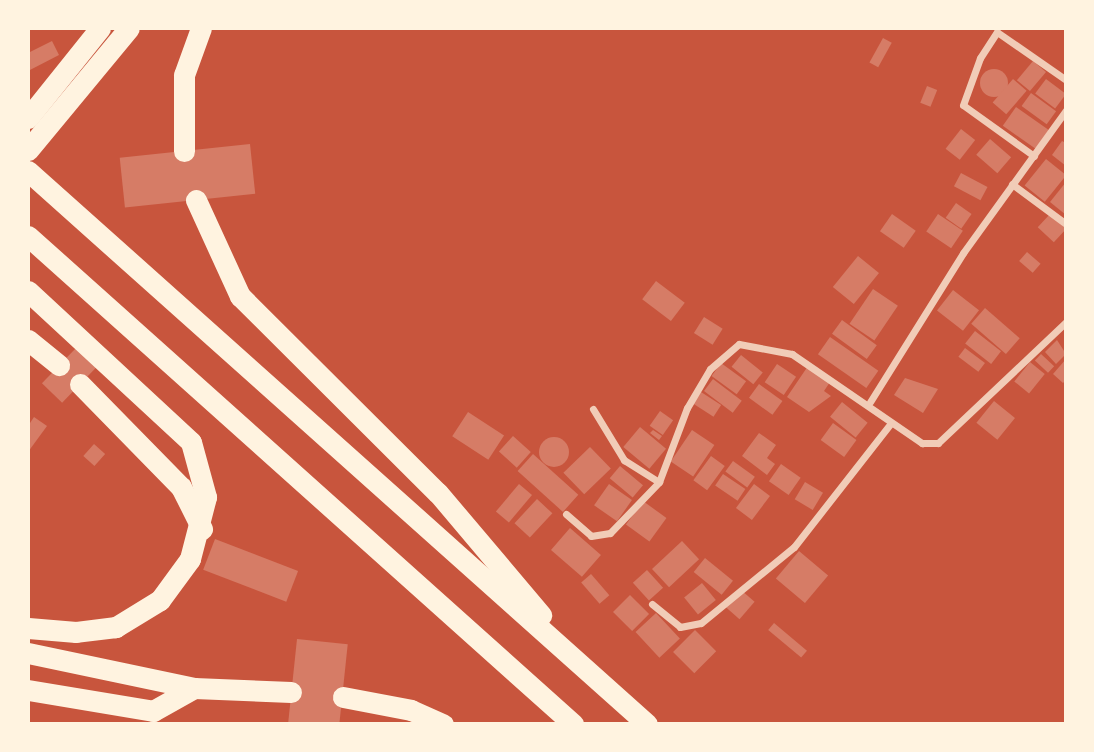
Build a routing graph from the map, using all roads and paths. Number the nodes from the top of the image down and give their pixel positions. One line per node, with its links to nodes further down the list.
1 (100, 28): 6 (highway)
2 (129, 28): 7 (highway)
3 (201, 28): 8 (highway)
4 (1066, 80): 9 (street)
5 (1066, 110): 9 (street)
6 (28, 118)
7 (28, 150)
8 (184, 150)
9 (1034, 156): 11 (street)
10 (28, 171): 29 (highway)
11 (1013, 184): 13 (street); 20 (street)
12 (196, 200): 29 (highway)
13 (1066, 224)
14 (28, 236): 35 (highway)
15 (28, 291): 25 (highway)
16 (1066, 321): 22 (street)
17 (28, 340): 18 (highway)
18 (59, 365)
19 (80, 384): 25 (highway)
20 (870, 402): 22 (street); 23 (street)
21 (593, 409): 23 (street)
22 (891, 423): 26 (street)
23 (659, 482): 24 (street)
24 (566, 514)
25 (202, 529): 27 (highway)
26 (652, 604)
27 (28, 628)
28 (28, 653): 30 (highway)
29 (582, 666): 36 (highway)
30 (194, 688): 31 (highway); 32 (highway)
31 (28, 690)
32 (292, 692)
33 (343, 696): 34 (highway)
34 (443, 724)
35 (573, 724)
36 (647, 724)

